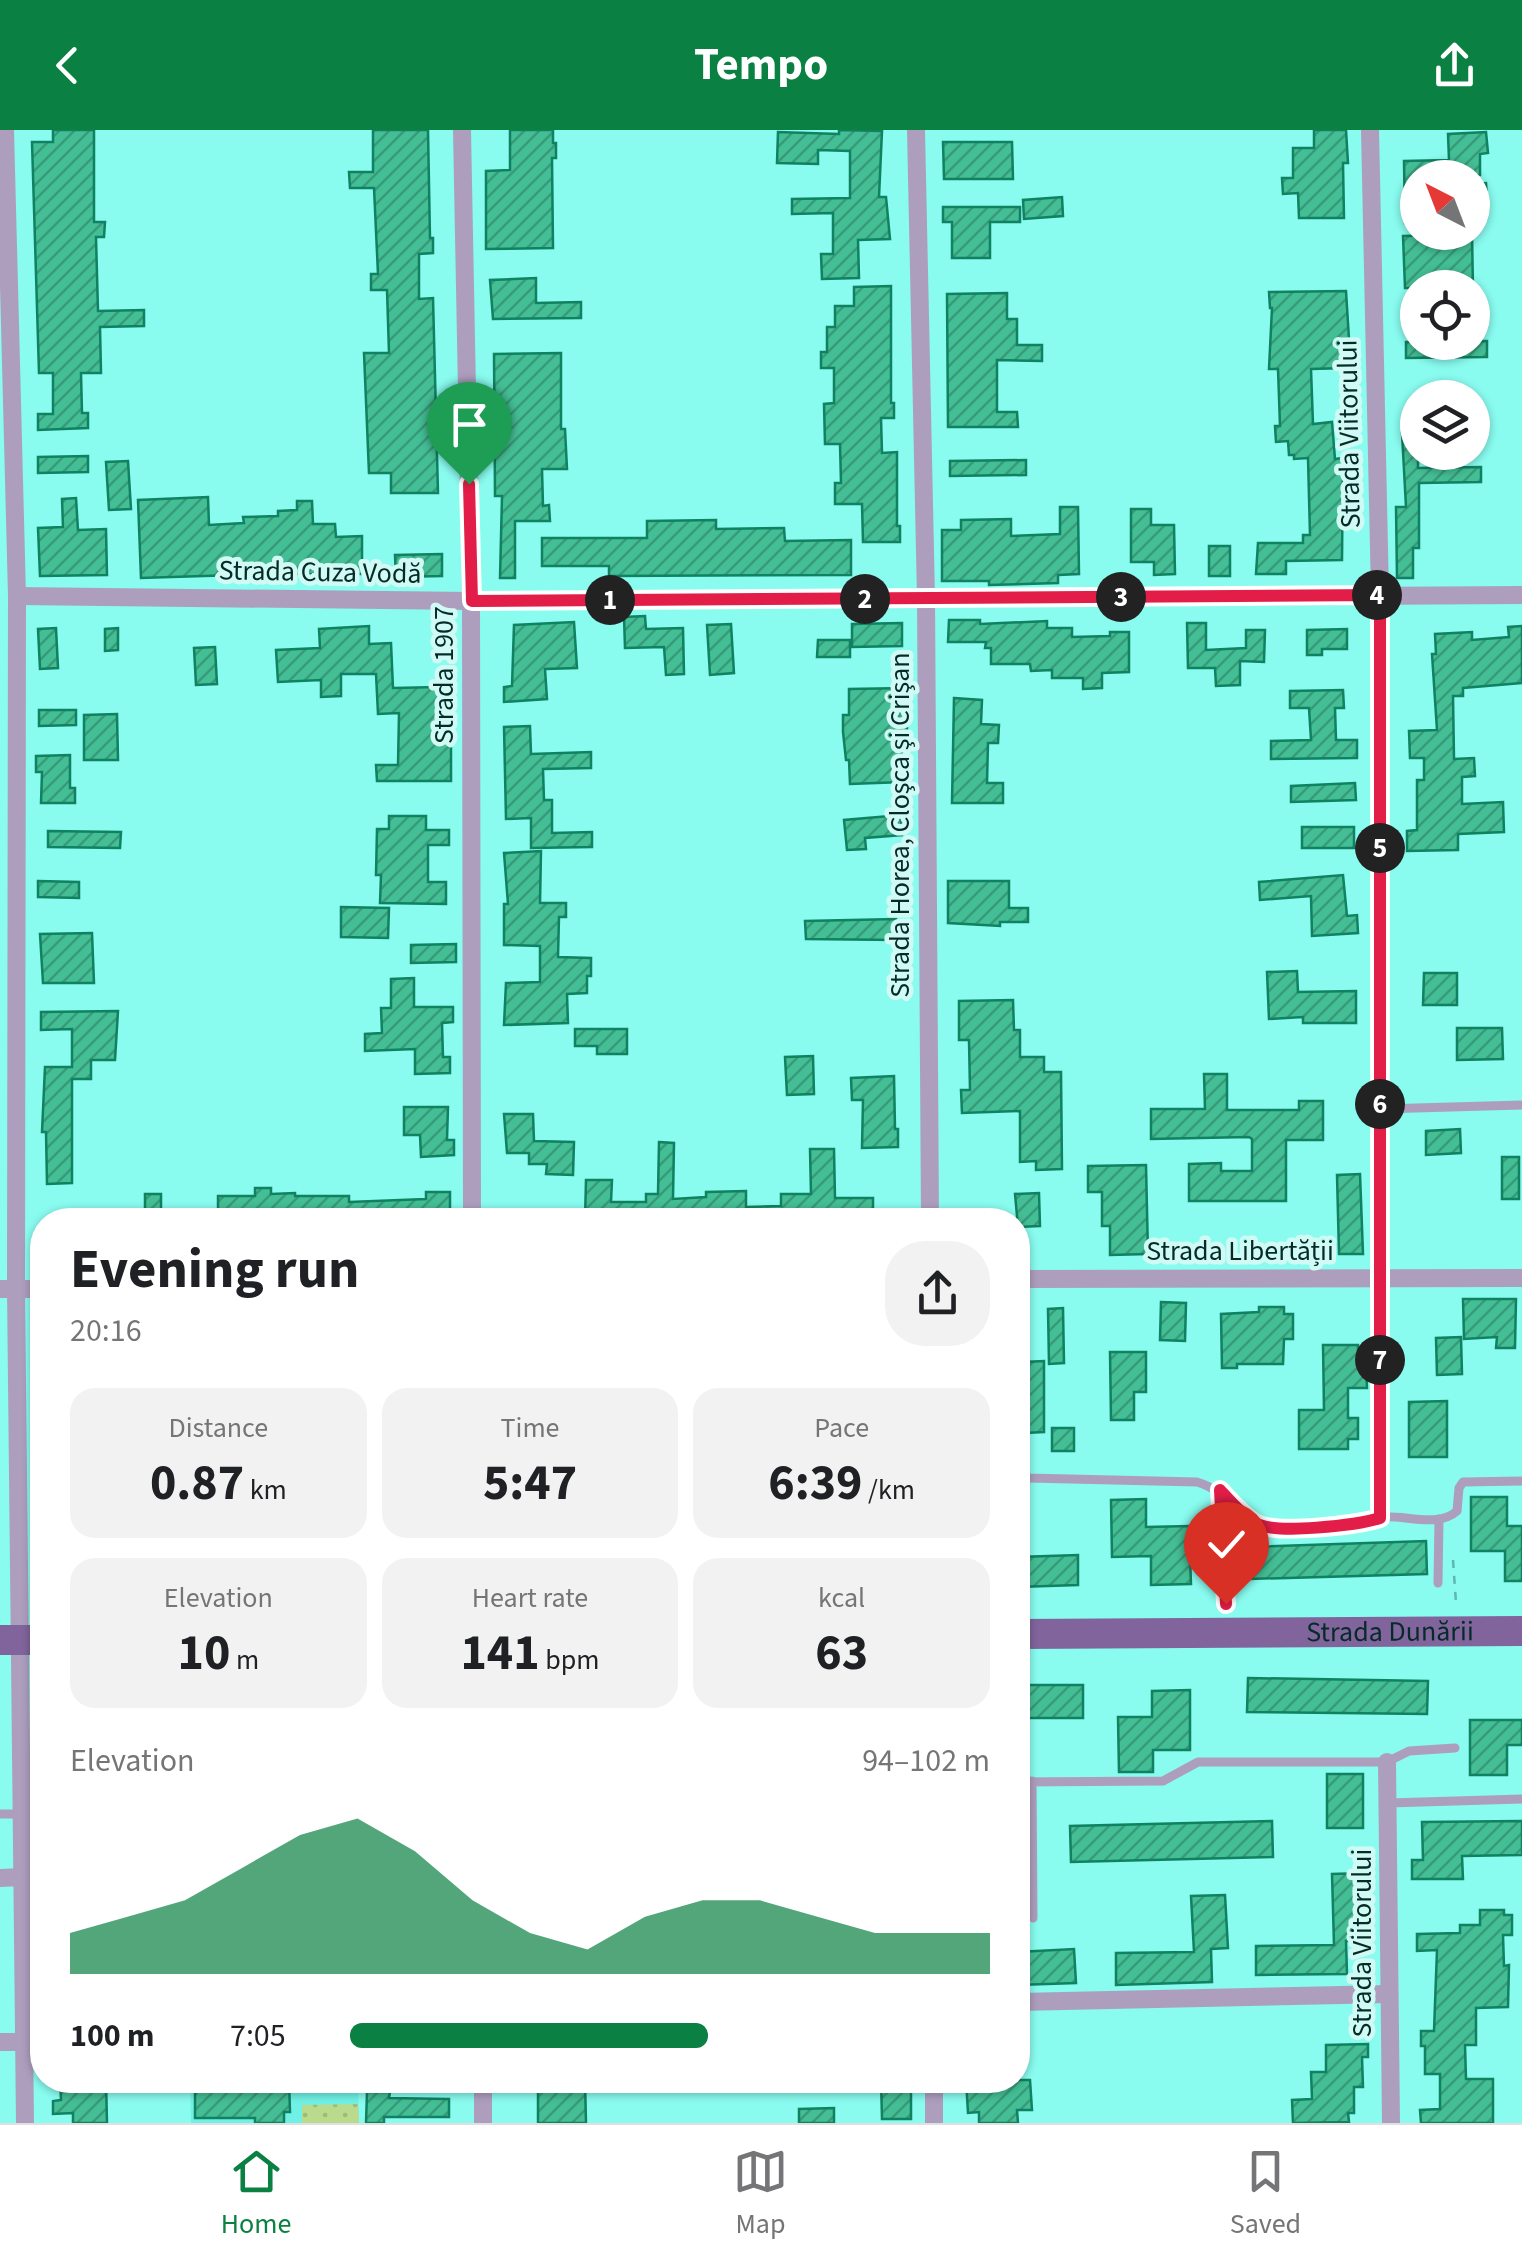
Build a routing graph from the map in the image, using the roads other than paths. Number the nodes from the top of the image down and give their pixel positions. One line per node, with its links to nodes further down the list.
1 (5, 130): 7 (street)
2 (462, 130): 9 (street, Strada 1907)
3 (916, 130): 8 (street, Strada Horea, Cloşca şi Crişan)
4 (1370, 130): 5 (street, Strada Viitorului)
5 (1380, 595): 6 (street, Strada Cuza Vodă); 8 (street, Strada Cuza Vodă); 11 (street, Strada Viitorului)
6 (1522, 595)
7 (17, 596): 9 (street, Strada Cuza Vodă); 17 (street)
8 (926, 598): 9 (street, Strada Cuza Vodă); 13 (street, Strada Horea, Cloşca şi Crişan)
9 (472, 601): 12 (street, Strada 1907)
10 (1522, 1105): 11 (lane)
11 (1380, 1109): 14 (street, Strada Viitorului)
12 (472, 1208)
13 (930, 1208)
14 (1380, 1278): 15 (street, Strada Libertății); 16 (street, Strada Libertății); 20 (street, Strada Viitorului)
15 (1522, 1278)
16 (1030, 1279)
17 (8, 1289): 25 (street)
18 (1030, 1478): 20 (lane)
19 (1522, 1481): 21 (lane)
20 (1380, 1518): 21 (lane)
21 (1439, 1519): 22 (lane)
22 (1438, 1583)
23 (1522, 1630): 24 (main road, Strada Dunării)
24 (1030, 1634)
25 (21, 1640): 32 (street)
26 (1455, 1748): 27 (lane)
27 (1387, 1762): 28 (lane); 30 (street, Strada Viitorului)
28 (1032, 1781): 37 (lane)
29 (1522, 1799): 30 (lane)
30 (1388, 1803): 38 (street, Strada Viitorului)
31 (0, 1814): 32 (lane)
32 (22, 1814): 33 (street)
33 (22, 1835): 34 (lane); 35 (street)
34 (30, 1835)
35 (22, 1877): 36 (street); 41 (street)
36 (0, 1878)
37 (1033, 1918)
38 (1389, 1994): 39 (street); 47 (street, Strada Viitorului)
39 (1030, 2002)
40 (0, 2042): 41 (street)
41 (24, 2042): 44 (street)
42 (482, 2093): 45 (street)
43 (934, 2093): 46 (street)
44 (25, 2123)
45 (483, 2123)
46 (934, 2123)
47 (1391, 2123)

